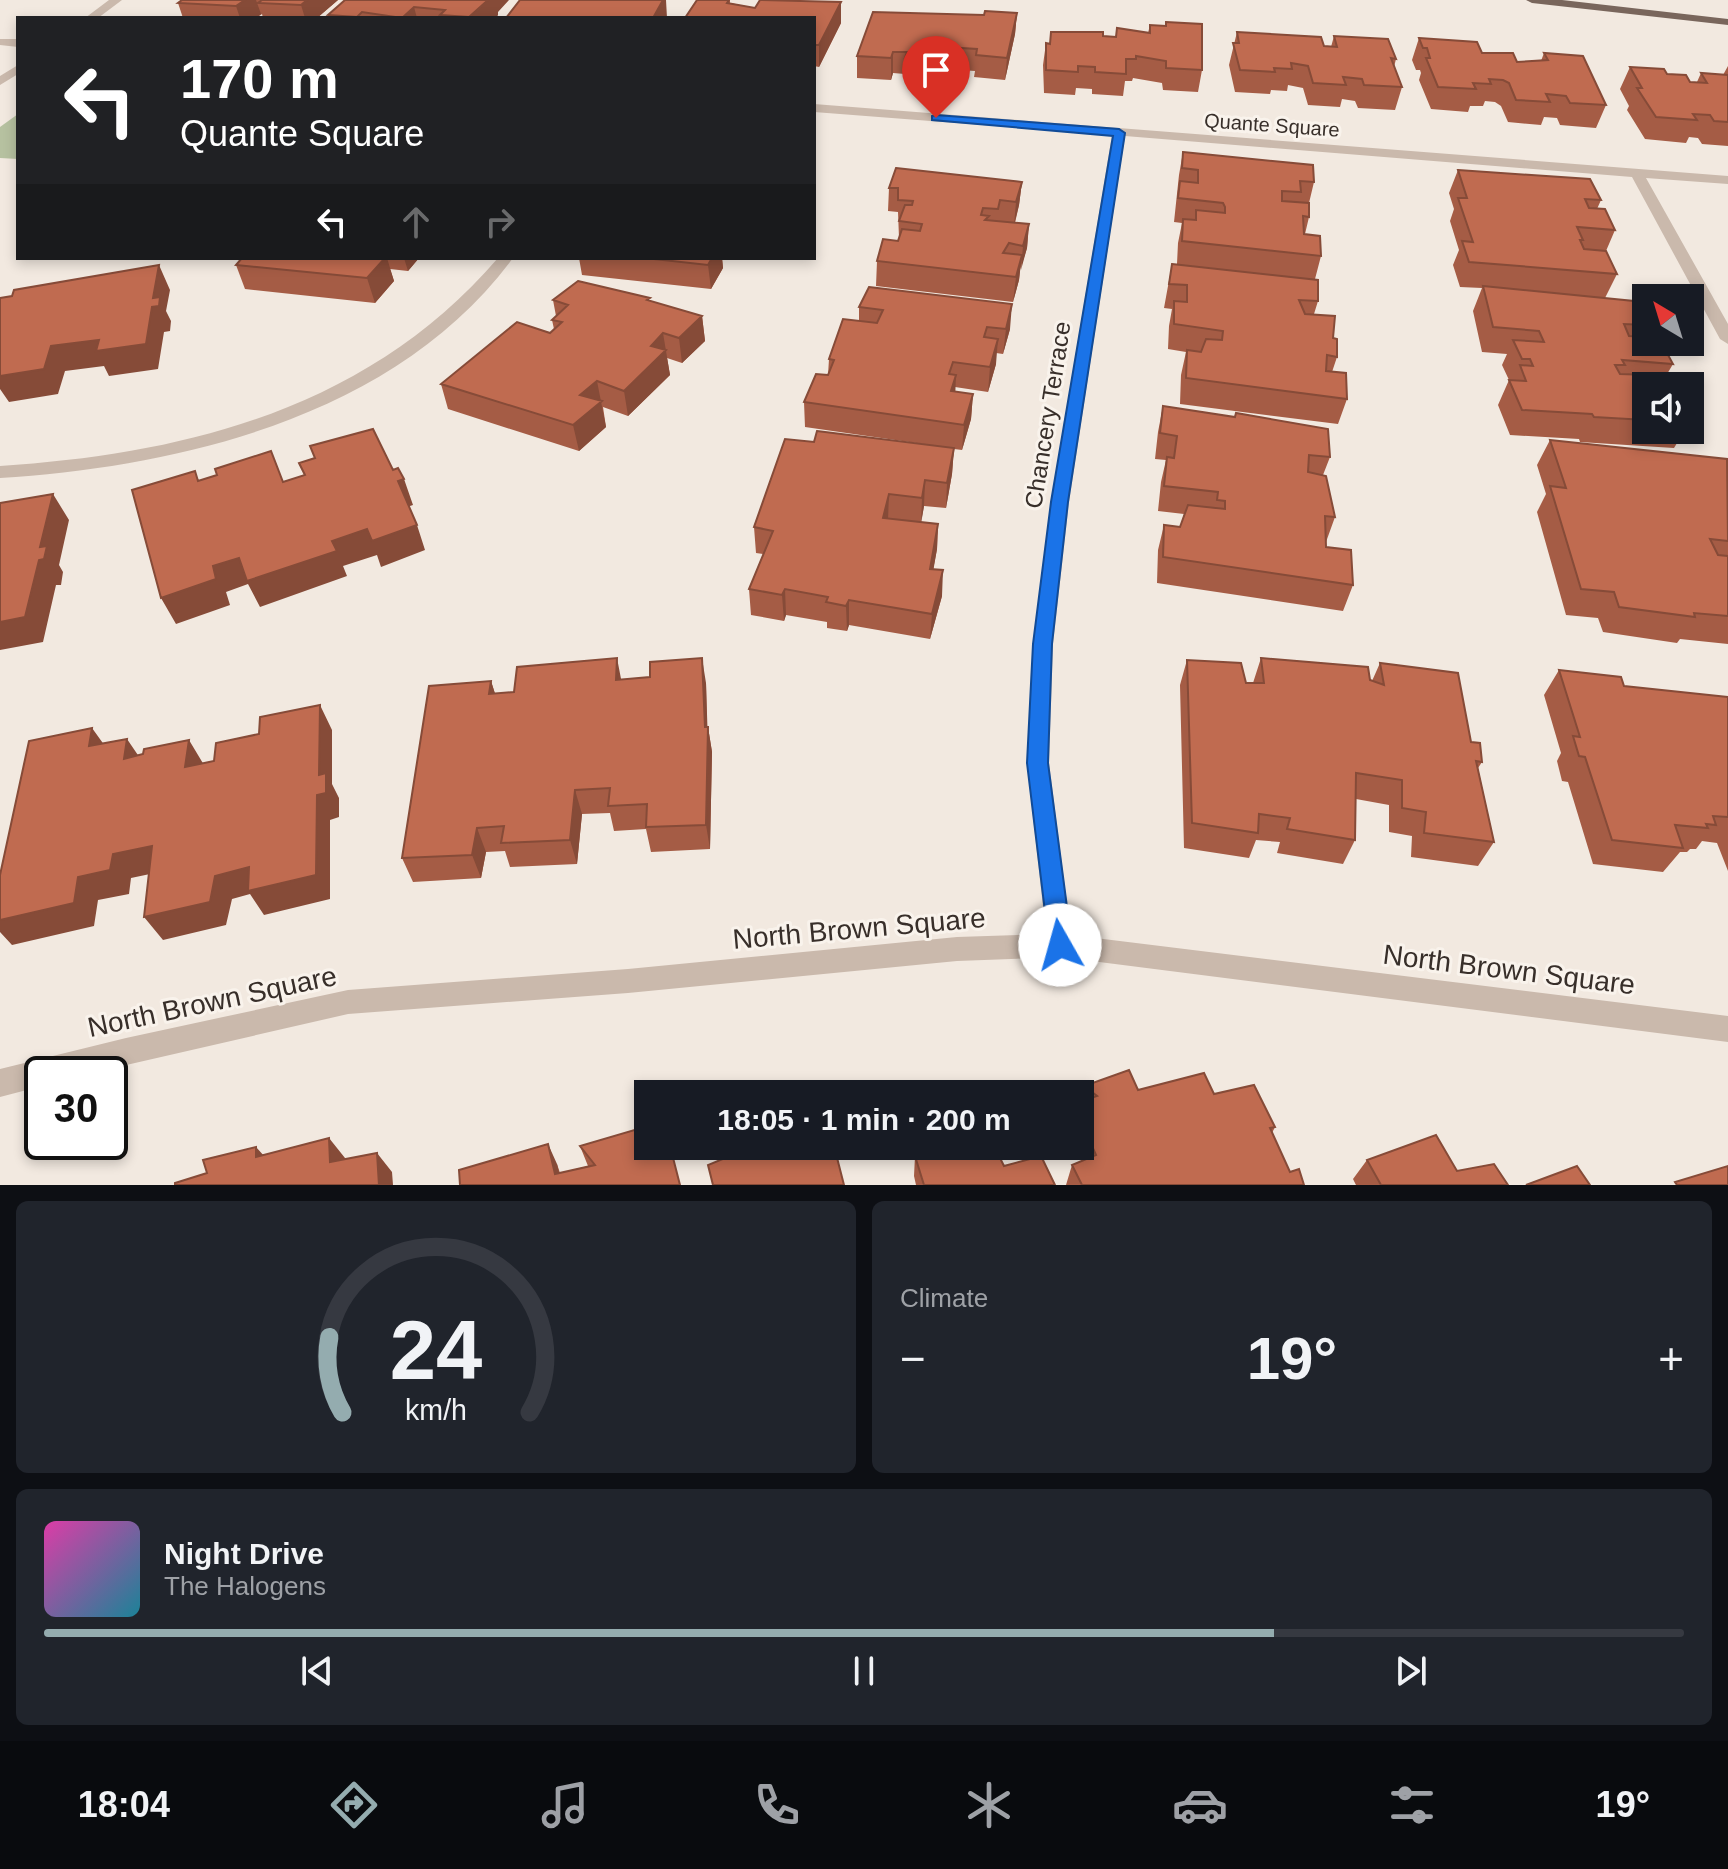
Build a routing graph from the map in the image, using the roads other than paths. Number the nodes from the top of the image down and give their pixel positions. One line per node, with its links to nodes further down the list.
1 (116, 0): 3 (street)
2 (1532, 0): 4 (main road)
3 (94, 16)
4 (1728, 22)
5 (816, 108): 6 (street, Quante Square)
6 (1119, 133): 7 (street, Quante Square); 12 (street, Chancery Terrace)
7 (1637, 173): 8 (street, Quante Square); 10 (street)
8 (1728, 180)
9 (504, 260): 11 (street)
10 (1728, 339)
11 (0, 472)
12 (1060, 945): 13 (street, North Brown Square); 14 (street, North Brown Square)
13 (1728, 1029)
14 (0, 1083)

